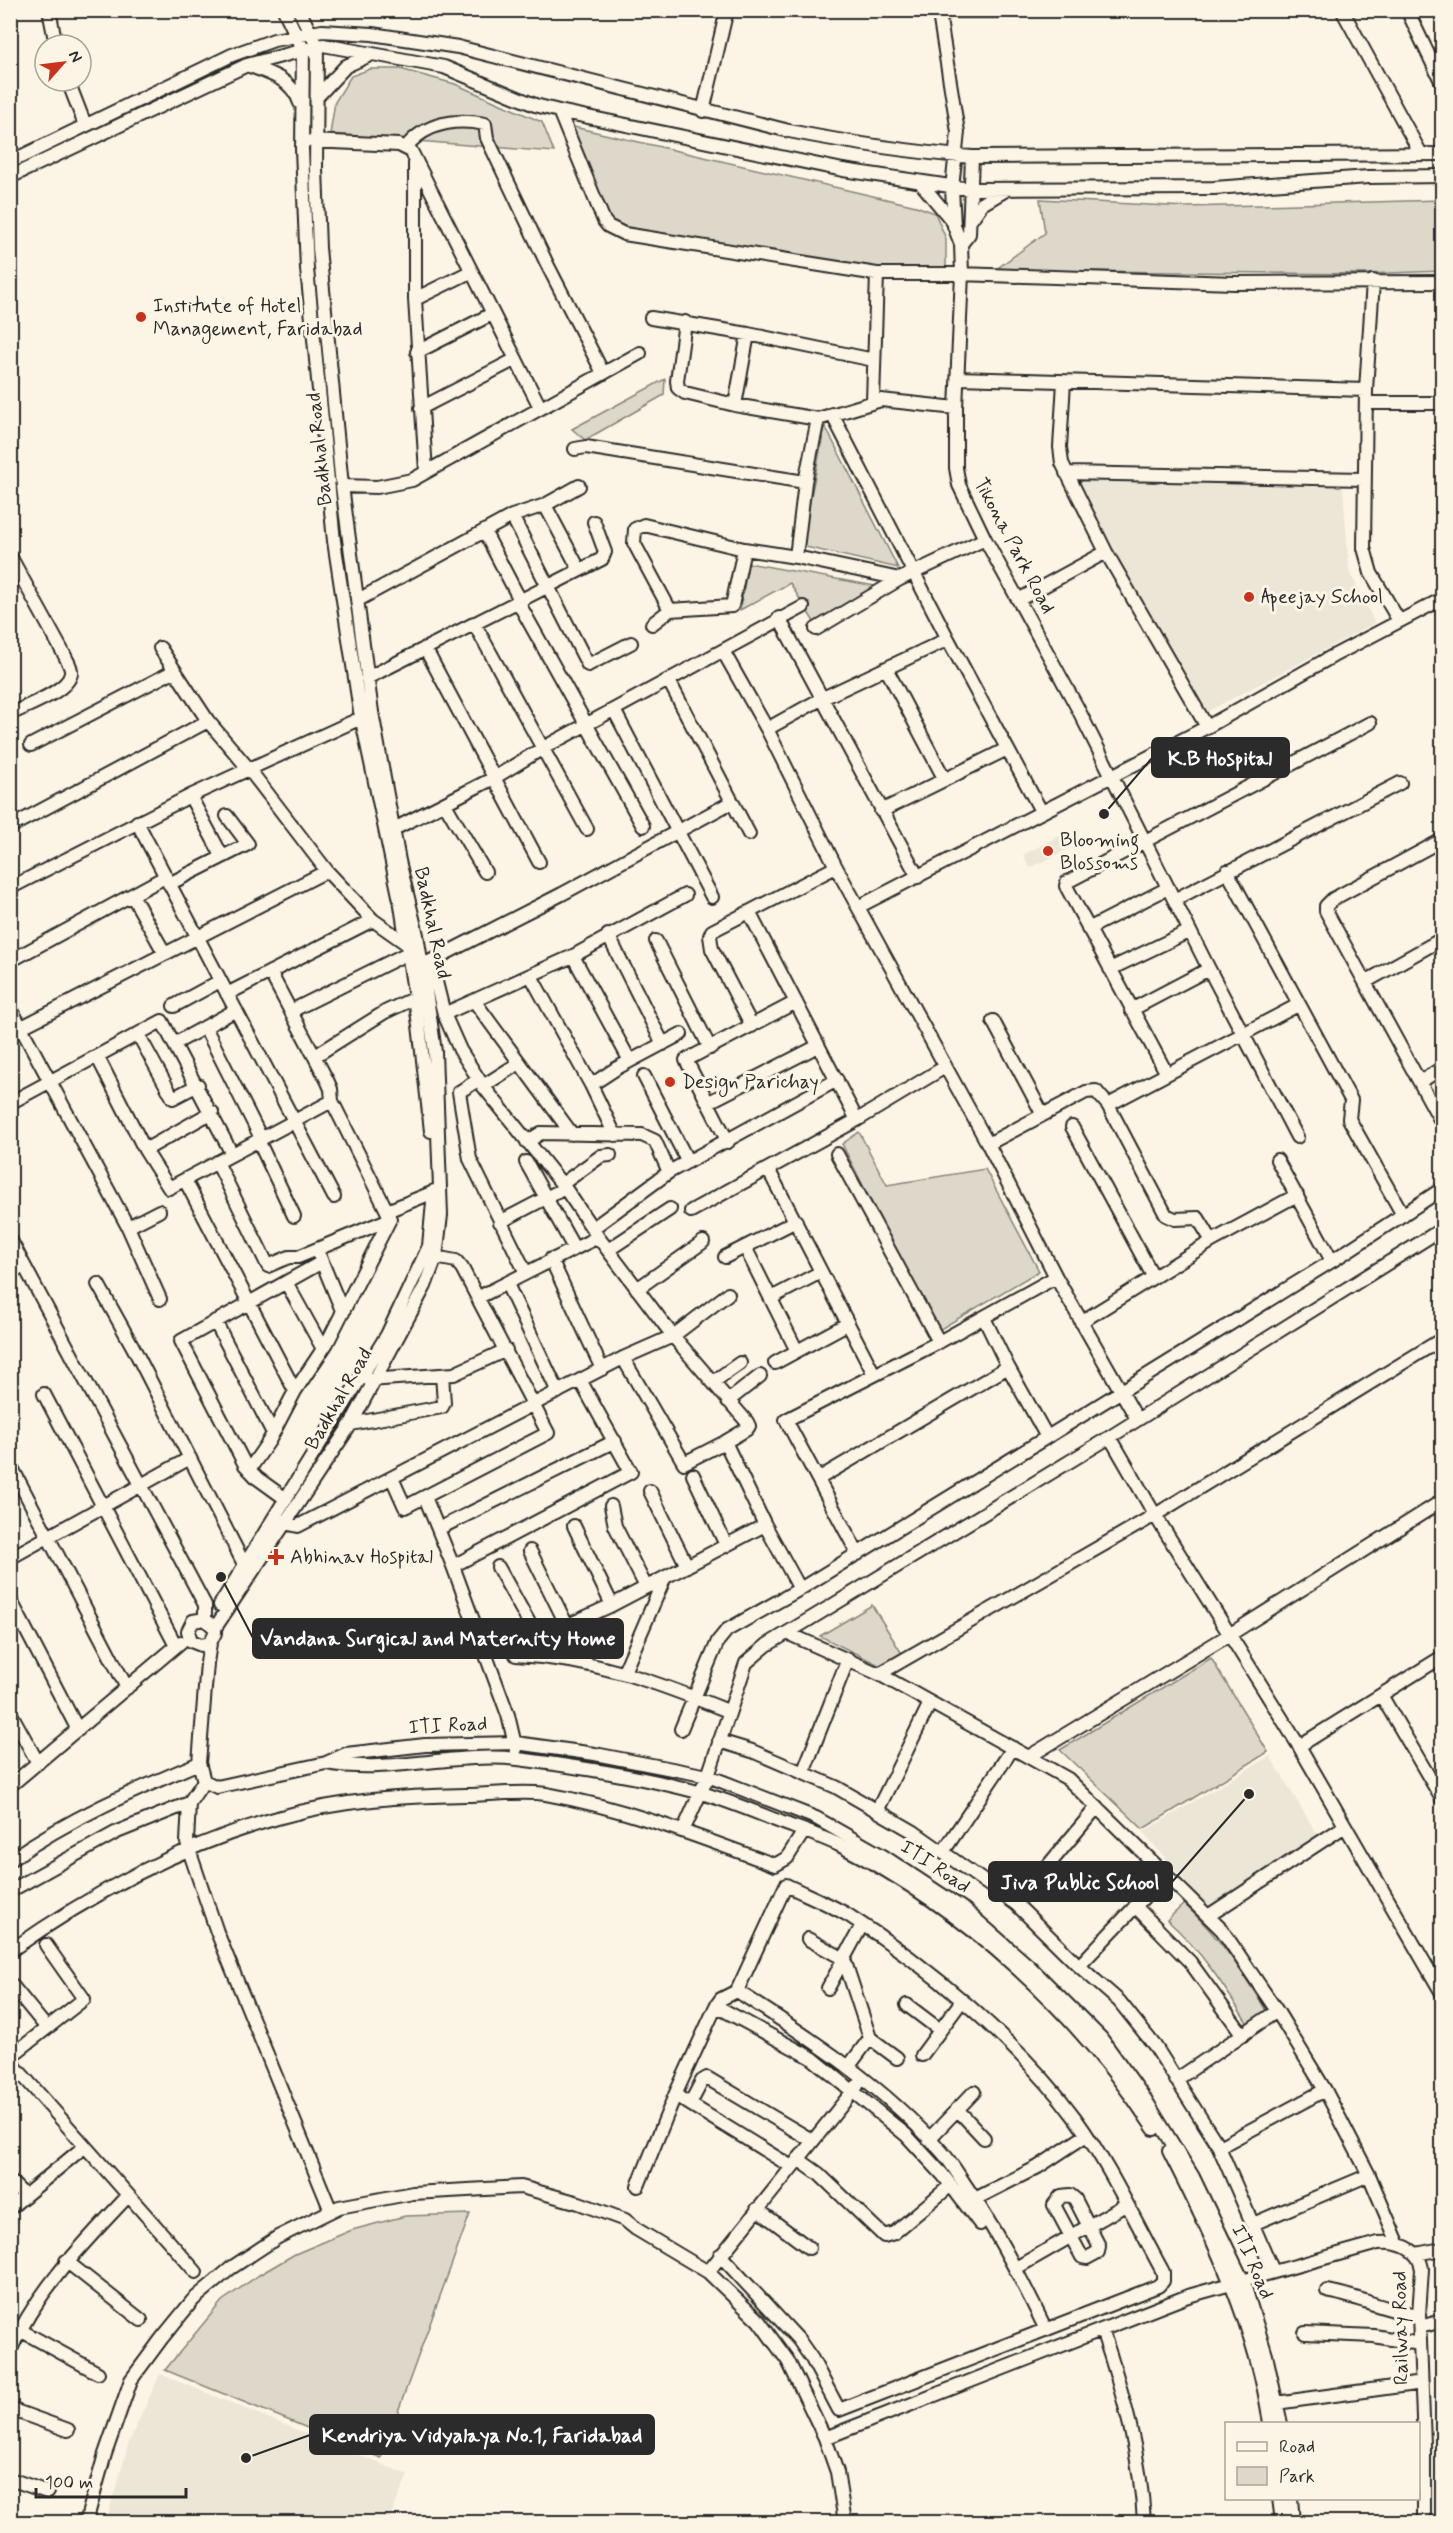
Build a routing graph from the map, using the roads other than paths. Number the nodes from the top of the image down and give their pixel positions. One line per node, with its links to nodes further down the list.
1 (49, 10): 8 (street)
2 (284, 10): 10 (street)
3 (299, 10): 9 (street)
4 (727, 10): 20 (street)
5 (1342, 10): 28 (street)
6 (1407, 10): 15 (street)
7 (1002, 11): 29 (street, Tikona Park Road)
8 (54, 33)
9 (310, 33): 10 (street); 11 (street); 20 (street)
10 (297, 36): 12 (street); 18 (street)
11 (317, 46): 12 (street); 13 (street); 17 (street, Badkhal Road)
12 (303, 49): 14 (street); 21 (street, Badkhal Road)
13 (374, 54): 17 (street); 19 (street)
14 (247, 65): 21 (street); 22 (street)
15 (1443, 83)
16 (73, 93): 23 (street)
17 (316, 98): 25 (street, Badkhal Road)
18 (123, 107): 22 (street); 23 (street)
19 (559, 111): 35 (street); 43 (street)
20 (703, 111): 29 (street)
21 (303, 113): 24 (street, Badkhal Road)
22 (130, 120): 34 (street)
23 (85, 125): 32 (street)
24 (302, 141): 25 (street); 111 (street, Badkhal Road)
25 (316, 142): 26 (street); 73 (street, Badkhal Road)
26 (406, 147): 31 (street); 56 (street)
27 (1443, 153): 28 (street)
28 (1421, 154): 30 (street)
29 (955, 156): 30 (street); 36 (street, Tikona Park Road)
30 (972, 157): 37 (street, Tikona Park Road)
31 (415, 159): 42 (street); 47 (street)
32 (10, 162)
33 (1443, 176): 38 (street)
34 (10, 177)
35 (920, 182): 36 (street); 40 (street, Tikona Park Road)
36 (952, 188): 37 (street); 40 (street, Tikona Park Road)
37 (970, 189): 38 (street); 39 (street, Tikona Park Road)
38 (1006, 190): 39 (street, Tikona Park Road)
39 (970, 221): 41 (street, Tikona Park Road)
40 (953, 222): 41 (street, Tikona Park Road)
41 (961, 244): 44 (street, Tikona Park Road)
42 (470, 272): 47 (street); 48 (street)
43 (877, 274): 44 (street); 55 (street)
44 (962, 274): 45 (street); 57 (street, Tikona Park Road)
45 (1373, 281): 46 (street); 59 (street)
46 (1443, 282)
47 (415, 299): 52 (street)
48 (492, 314): 52 (street); 54 (street)
49 (651, 318): 50 (street)
50 (685, 322): 51 (street); 62 (street)
51 (748, 334): 55 (street); 62 (street)
52 (417, 352): 64 (street)
53 (640, 352): 56 (street)
54 (516, 359): 63 (street); 64 (street)
55 (874, 360): 60 (street)
56 (603, 373): 63 (street)
57 (958, 378): 58 (street); 65 (street, Tikona Park Road)
58 (1064, 382): 59 (street); 70 (street)
59 (1366, 396): 61 (street); 71 (street)
60 (873, 401): 65 (street); 66 (street)
61 (1443, 404)
62 (735, 405): 67 (street)
63 (540, 407): 69 (street)
64 (421, 408): 69 (street)
65 (956, 408): 79 (street, Tikona Park Road)
66 (832, 414): 67 (street); 85 (street)
67 (818, 419): 72 (street)
68 (575, 449): 72 (street)
69 (426, 472): 73 (street)
70 (1066, 473): 71 (street); 81 (street)
71 (1365, 479): 95 (street)
72 (805, 482): 83 (street)
73 (342, 486): 90 (street, Badkhal Road)
74 (579, 486): 75 (street)
75 (545, 505): 76 (street); 84 (street)
76 (512, 516): 78 (street); 87 (street)
77 (594, 522): 84 (street)
78 (484, 531): 90 (street); 91 (street)
79 (985, 539): 85 (street); 88 (street, Tikona Park Road)
80 (744, 549): 83 (street); 93 (street); 93 (street)
81 (1106, 552): 88 (street); 115 (street)
82 (10, 556): 110 (street)
83 (796, 556): 86 (street)
84 (579, 569): 87 (street)
85 (915, 572): 86 (street); 99 (street)
86 (900, 579): 98 (street)
87 (548, 587): 91 (street); 100 (street)
88 (1020, 599): 121 (street, Tikona Park Road)
89 (1443, 599): 95 (street)
90 (358, 600): 106 (street, Badkhal Road)
91 (519, 602): 96 (street); 114 (street)
92 (802, 607): 94 (street)
93 (670, 610): 97 (street)
94 (779, 618): 103 (street); 108 (street)
95 (1399, 621): 115 (street)
96 (474, 623): 102 (street); 118 (street)
97 (652, 624)
98 (816, 628)
99 (948, 639): 104 (street); 119 (street)
100 (631, 643)
101 (160, 648): 105 (street)
102 (425, 648): 106 (street); 122 (street)
103 (723, 651): 107 (street); 116 (street)
104 (887, 670): 108 (street); 123 (street)
105 (174, 671): 112 (street); 117 (street)
106 (367, 678): 136 (street, Badkhal Road)
107 (669, 681): 109 (street); 126 (street)
108 (821, 699): 116 (street); 128 (street)
109 (614, 710): 114 (street); 135 (street)
110 (10, 714)
111 (361, 718): 120 (street); 136 (street, Badkhal Road)
112 (208, 721): 120 (street); 133 (street)
113 (1370, 723): 139 (street)
114 (585, 725): 118 (street); 132 (street)
115 (1207, 726): 121 (street)
116 (767, 729): 142 (street)
117 (30, 745)
118 (543, 748): 122 (street); 134 (street)
119 (1007, 750): 123 (street); 129 (street)
120 (248, 768): 125 (street); 143 (street)
121 (1110, 776): 129 (street); 139 (street, Tikona Park Road)
122 (494, 778): 127 (street); 141 (street)
123 (945, 780): 128 (street)
124 (1400, 783): 144 (street)
125 (190, 796): 131 (street); 140 (street)
126 (732, 802): 135 (street); 137 (street)
127 (445, 804): 136 (street); 145 (street)
128 (881, 812): 146 (street)
129 (1041, 812): 146 (street)
130 (227, 816): 140 (street)
131 (137, 822): 147 (street); 148 (street)
132 (643, 826)
133 (10, 827)
134 (586, 829)
135 (678, 830): 152 (street); 167 (street)
136 (389, 832): 163 (street, Badkhal Road); 167 (street, Badkhal Road)
137 (749, 834)
138 (1443, 840): 173 (street)
139 (1144, 842): 149 (street, Tikona Park Road); 157 (street)
140 (222, 856): 147 (street)
141 (539, 862)
142 (836, 867): 154 (street); 155 (street)
143 (327, 871): 156 (street); 160 (street)
144 (1227, 871): 153 (street); 178 (street)
145 (485, 872)
146 (918, 877): 154 (street)
147 (167, 880): 150 (street); 160 (street)
148 (10, 888)
149 (1167, 888): 153 (street, Tikona Park Road); 157 (street)
150 (132, 895): 164 (street); 166 (street)
151 (685, 895): 159 (street)
152 (712, 897)
153 (1174, 900): 158 (street, Tikona Park Road)
154 (858, 907): 200 (street)
155 (749, 912): 177 (street); 186 (street)
156 (373, 920): 163 (street); 170 (street)
157 (1088, 929): 168 (street)
158 (1190, 931): 168 (street); 169 (street, Tikona Park Road)
159 (609, 935): 165 (street); 193 (street)
160 (197, 938): 164 (street); 172 (street)
161 (1443, 939): 173 (street)
162 (656, 941): 195 (street)
163 (407, 949): 167 (street, Badkhal Road); 183 (street)
164 (165, 954): 188 (street)
165 (573, 956): 171 (street); 198 (street)
166 (10, 961)
167 (421, 966): 175 (street, Badkhal Road); 184 (street); 262 (street, Badkhal Road)
168 (1110, 969): 182 (street)
169 (1209, 969): 182 (street); 191 (street, Tikona Park Road)
170 (270, 972): 174 (street); 183 (street)
171 (531, 976): 176 (street); 209 (street)
172 (220, 981): 174 (street); 179 (street)
173 (1365, 982): 206 (street)
174 (227, 994): 181 (street)
175 (415, 999): 197 (street); 240 (street, Badkhal Road)
176 (475, 1002): 184 (street); 199 (street)
177 (796, 1002): 186 (street); 194 (street)
178 (1298, 1005): 191 (street); 248 (street)
179 (174, 1006)
180 (10, 1007): 188 (street)
181 (236, 1010): 187 (street); 216 (street)
182 (1131, 1010): 202 (street)
183 (291, 1011): 197 (street)
184 (444, 1014): 207 (street)
185 (993, 1021): 215 (street)
186 (752, 1026): 195 (street)
187 (205, 1028): 192 (street); 223 (street)
188 (16, 1030): 205 (street)
189 (138, 1034): 192 (street); 196 (street); 208 (street)
190 (681, 1034): 193 (street)
191 (1242, 1034): 202 (street); 222 (street, Tikona Park Road)
192 (174, 1044): 208 (street)
193 (663, 1044): 198 (street)
194 (818, 1046): 204 (street); 211 (street)
195 (710, 1048): 211 (street)
196 (97, 1056): 205 (street); 227 (street)
197 (315, 1056): 210 (street)
198 (630, 1061): 209 (street)
199 (519, 1063): 207 (street); 220 (street)
200 (945, 1067): 217 (street); 226 (street)
201 (1443, 1068): 206 (street)
202 (1167, 1074): 213 (street)
203 (644, 1076): 234 (street)
204 (837, 1080): 217 (street); 225 (street)
205 (50, 1082): 212 (street); 252 (street)
206 (1420, 1082): 218 (street)
207 (481, 1083): 224 (street); 251 (street)
208 (198, 1085): 214 (street)
209 (591, 1085): 221 (street)
210 (332, 1101): 216 (street); 247 (street)
211 (709, 1102): 225 (street)
212 (10, 1104)
213 (1108, 1105): 215 (street); 256 (street)
214 (212, 1112): 227 (street); 228 (street)
215 (1043, 1115): 226 (street)
216 (294, 1120): 223 (street); 242 (street)
217 (857, 1120): 235 (street)
218 (1443, 1123)
219 (1072, 1127): 271 (street)
220 (573, 1134): 221 (street); 224 (street)
221 (615, 1135): 236 (street)
222 (1297, 1137)
223 (260, 1139): 228 (street); 249 (street)
224 (527, 1142): 238 (street)
225 (728, 1142): 234 (street)
226 (988, 1144): 272 (street)
227 (145, 1150): 237 (street)
228 (232, 1154): 232 (street)
229 (837, 1154): 289 (street)
230 (610, 1155): 238 (street)
231 (1277, 1160): 241 (street)
232 (217, 1162): 237 (street); 259 (street)
233 (526, 1162): 243 (street)
234 (688, 1162): 236 (street)
235 (768, 1169): 246 (street); 250 (street)
236 (669, 1172): 254 (street)
237 (185, 1180): 281 (street)
238 (563, 1186): 243 (street); 254 (street)
239 (1443, 1189): 248 (street)
240 (434, 1192): 247 (street); 262 (street, Badkhal Road)
241 (1297, 1195): 256 (street); 265 (street)
242 (334, 1197)
243 (546, 1198): 251 (street); 260 (street)
244 (670, 1209): 261 (street)
245 (159, 1211): 252 (street)
246 (691, 1211)
247 (389, 1215): 259 (street); 282 (street)
248 (1403, 1215): 265 (street)
249 (294, 1216)
250 (796, 1221): 258 (street); 268 (street)
251 (500, 1222): 270 (street)
252 (128, 1227): 280 (street)
253 (1443, 1229): 311 (street)
254 (595, 1232): 260 (street); 261 (street)
255 (10, 1239): 267 (street)
256 (1212, 1241): 271 (street)
257 (704, 1242): 276 (street)
258 (745, 1247): 263 (street); 279 (street)
259 (316, 1248): 266 (street)
260 (574, 1248): 264 (street)
261 (608, 1250): 276 (street)
262 (431, 1256): 278 (street); 301 (street, Badkhal Road); 303 (street, Badkhal Road)
263 (725, 1257)
264 (551, 1259): 270 (street); 297 (street)
265 (1332, 1261): 307 (street)
266 (322, 1262): 273 (street); 282 (street)
267 (23, 1266): 269 (street); 325 (street)
268 (821, 1272): 279 (street); 286 (street)
269 (10, 1273)
270 (526, 1273): 275 (street)
271 (1153, 1276): 285 (street)
272 (1056, 1277): 283 (street); 285 (street)
273 (286, 1282): 281 (street); 290 (street)
274 (98, 1284): 318 (street)
275 (507, 1284): 278 (street); 306 (street)
276 (638, 1289): 287 (street)
277 (728, 1294): 287 (street)
278 (479, 1298): 291 (street)
279 (771, 1298): 292 (street)
280 (160, 1299)
281 (249, 1303): 284 (street); 305 (street)
282 (343, 1313): 290 (street)
283 (984, 1318): 289 (street); 296 (street)
284 (215, 1321): 313 (street); 320 (street)
285 (1081, 1322): 307 (street)
286 (847, 1324): 292 (street); 298 (street)
287 (673, 1336): 293 (street); 304 (street)
288 (1443, 1339): 333 (street)
289 (939, 1342): 298 (street)
290 (323, 1349): 305 (street)
291 (506, 1350): 299 (street); 310 (street)
292 (797, 1351): 295 (street)
293 (623, 1358): 297 (street); 317 (street)
294 (740, 1363): 304 (street)
295 (775, 1363)
296 (1008, 1367): 314 (street); 324 (street)
297 (602, 1369): 302 (street)
298 (874, 1374): 324 (street)
299 (442, 1375): 301 (street); 312 (street)
300 (760, 1376): 309 (street)
301 (374, 1380): 303 (street); 312 (street, Badkhal Road)
302 (580, 1380): 306 (street); 316 (street)
303 (359, 1381): 329 (street, Badkhal Road)
304 (713, 1382): 309 (street)
305 (295, 1391): 313 (street)
306 (558, 1392): 310 (street)
307 (1120, 1392): 311 (street); 314 (street)
308 (44, 1394): 331 (street)
309 (728, 1401): 317 (street)
310 (533, 1405): 323 (street); 328 (street)
311 (1137, 1419): 315 (street)
312 (351, 1424): 334 (street, Badkhal Road)
313 (273, 1433): 320 (street)
314 (1047, 1437): 341 (street)
315 (1110, 1437): 333 (street); 354 (street)
316 (615, 1441): 321 (street); 337 (street)
317 (725, 1442): 335 (street)
318 (190, 1458): 325 (street); 343 (street)
319 (10, 1464): 338 (street)
320 (249, 1470): 329 (street)
321 (631, 1472): 326 (street); 344 (street)
322 (693, 1475): 339 (street)
323 (392, 1478): 328 (street); 334 (street)
324 (818, 1479): 341 (street)
325 (141, 1484): 331 (street); 352 (street)
326 (638, 1484)
327 (650, 1491): 345 (street)
328 (425, 1497): 337 (street)
329 (286, 1499): 334 (street, Badkhal Road)
330 (1443, 1501): 356 (street)
331 (102, 1505): 338 (street); 359 (street)
332 (611, 1506): 348 (street)
333 (1155, 1515): 356 (street); 366 (street)
334 (279, 1522): 343 (street, Badkhal Road); 352 (street, Badkhal Road)
335 (765, 1525): 339 (street); 349 (street)
336 (574, 1526): 351 (street)
337 (438, 1529): 344 (street)
338 (50, 1537): 342 (street); 367 (street)
339 (726, 1545): 345 (street)
340 (530, 1551): 353 (street)
341 (858, 1554): 349 (street)
342 (10, 1558)
343 (245, 1566): 352 (street, Badkhal Road)
344 (453, 1566): 376 (street)
345 (687, 1566): 347 (street)
346 (498, 1567): 357 (street)
347 (665, 1577): 348 (street); 365 (street)
348 (646, 1587): 351 (street)
349 (800, 1589): 369 (street)
350 (10, 1599): 374 (street)
351 (612, 1605): 353 (street)
352 (210, 1623): 355 (street); 358 (street)
353 (568, 1625): 357 (street); 364 (street)
354 (787, 1633): 363 (street); 371 (street)
355 (189, 1635): 358 (street); 359 (street)
356 (1229, 1635): 377 (street); 379 (street)
357 (538, 1639): 361 (street)
358 (210, 1643): 382 (street)
359 (176, 1646): 367 (street)
360 (516, 1655): 361 (street)
361 (546, 1657): 364 (street)
362 (1443, 1657): 368 (street)
363 (848, 1659): 366 (street); 384 (street)
364 (586, 1664): 365 (street)
365 (624, 1672): 369 (street)
366 (879, 1674): 370 (street)
367 (127, 1688): 374 (street)
368 (1381, 1695): 377 (street); 389 (street)
369 (693, 1697): 371 (street); 373 (street)
370 (930, 1703): 378 (street); 392 (street)
371 (728, 1711): 375 (street)
372 (12, 1716): 381 (street)
373 (681, 1729)
374 (78, 1730): 381 (street)
375 (719, 1741): 384 (street); 385 (street)
376 (516, 1743): 380 (street); 383 (street, ITI Road); 385 (street, ITI Road)
377 (1299, 1746): 393 (street)
378 (1013, 1748): 379 (street); 397 (street)
379 (1030, 1756): 391 (street)
380 (515, 1759): 383 (street, ITI Road); 388 (street, ITI Road)
381 (38, 1763): 387 (street)
382 (199, 1763): 386 (street); 398 (street)
383 (326, 1763): 386 (street, ITI Road)
384 (803, 1773): 392 (street)
385 (708, 1776): 388 (street); 465 (street, ITI Road)
386 (204, 1781): 390 (street)
387 (10, 1786)
388 (700, 1793): 394 (street); 395 (street, ITI Road)
389 (1443, 1799)
390 (189, 1803): 396 (street); 400 (street)
391 (1097, 1807): 399 (street); 401 (street)
392 (877, 1811): 397 (street)
393 (1345, 1826): 403 (street); 413 (street)
394 (683, 1831): 395 (street); 396 (street)
395 (804, 1831): 465 (street, ITI Road)
396 (189, 1850): 407 (street); 451 (street)
397 (943, 1852): 401 (street)
398 (10, 1860)
399 (1165, 1875): 402 (street); 403 (street)
400 (10, 1891)
401 (1016, 1904): 409 (street)
402 (1135, 1906): 409 (street); 420 (street)
403 (1208, 1916): 417 (street)
404 (862, 1925): 408 (street); 412 (street); 414 (street)
405 (808, 1939): 408 (street)
406 (46, 1945): 418 (street)
407 (10, 1951)
408 (844, 1959): 411 (street); 421 (street)
409 (1079, 1966): 427 (street)
410 (10, 1983): 418 (street)
411 (828, 1988)
412 (737, 1991): 416 (street); 425 (street)
413 (1443, 1994)
414 (961, 2002): 419 (street); 434 (street)
415 (907, 2005): 419 (street)
416 (716, 2006): 429 (street); 431 (street)
417 (1277, 2011): 420 (street); 428 (street)
418 (46, 2027): 422 (street)
419 (940, 2030): 423 (street)
420 (1243, 2035): 427 (street)
421 (870, 2038): 424 (street); 425 (street)
422 (12, 2053): 438 (street)
423 (922, 2055)
424 (897, 2058)
425 (849, 2066): 426 (street)
426 (864, 2079): 429 (street); 436 (street)
427 (1176, 2080): 439 (street)
428 (1325, 2090): 439 (street); 441 (street)
429 (854, 2091): 437 (street); 443 (street)
430 (974, 2092): 433 (street)
431 (675, 2095): 432 (street); 444 (street)
432 (690, 2104): 437 (street); 440 (street)
433 (957, 2109): 435 (street); 436 (street)
434 (1085, 2136): 447 (street); 448 (street)
435 (984, 2138)
436 (929, 2139): 447 (street)
437 (813, 2141): 440 (street)
438 (85, 2146): 445 (street); 446 (street)
439 (1219, 2147): 452 (street)
440 (795, 2163): 443 (street); 450 (street)
441 (1369, 2175): 452 (street); 455 (street)
442 (10, 2181): 445 (street)
443 (951, 2185): 472 (street)
444 (638, 2186)
445 (25, 2196): 449 (street)
446 (128, 2196): 460 (street); 463 (street)
447 (975, 2199): 461 (street)
448 (1127, 2204): 453 (street); 472 (street)
449 (10, 2208)
450 (758, 2209): 456 (street); 459 (street)
451 (331, 2211): 464 (street); 490 (street)
452 (1253, 2224): 462 (street)
453 (1089, 2226): 454 (street); 454 (street); 454 (street)
454 (1069, 2236): 461 (street)
455 (1398, 2243): 458 (street, Railway Road); 462 (street, Railway Road)
456 (809, 2248)
457 (1443, 2249): 458 (street)
458 (1416, 2254): 468 (street, Railway Road)
459 (720, 2255): 464 (street); 472 (street)
460 (66, 2261): 467 (street); 470 (street)
461 (1016, 2268): 472 (street)
462 (1273, 2271): 465 (street, Railway Road)
463 (196, 2272)
464 (708, 2272): 484 (street)
465 (1237, 2282): 471 (street, Railway Road); 479 (street, ITI Road); 481 (street, ITI Road)
466 (1327, 2291): 468 (street)
467 (141, 2320)
468 (1420, 2321): 469 (street); 474 (street, Railway Road)
469 (1443, 2321)
470 (20, 2330): 476 (street); 477 (street)
471 (1102, 2330): 475 (street, Railway Road); 492 (street)
472 (1042, 2331): 475 (street)
473 (1305, 2333): 474 (street)
474 (1420, 2344): 478 (street, Railway Road)
475 (1045, 2351): 484 (street, Railway Road)
476 (10, 2352)
477 (98, 2373)
478 (1422, 2383): 479 (street); 485 (street, Railway Road)
479 (1276, 2403): 482 (street, ITI Road)
480 (10, 2409): 483 (street)
481 (1270, 2422)
482 (1281, 2422)
483 (68, 2430)
484 (825, 2438): 491 (street)
485 (1421, 2444): 495 (street, Railway Road)
486 (10, 2479): 487 (street)
487 (47, 2492)
488 (1279, 2500): 493 (street)
489 (1291, 2500): 494 (street)
490 (86, 2523)
491 (845, 2523)
492 (1144, 2523)
493 (1282, 2523)
494 (1293, 2523)
495 (1425, 2523)

